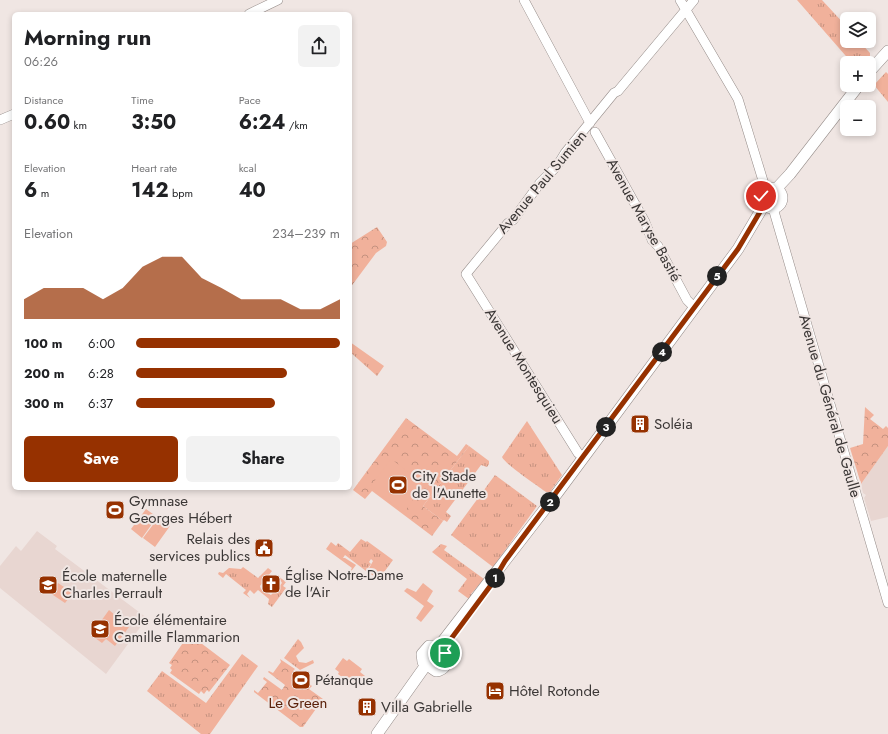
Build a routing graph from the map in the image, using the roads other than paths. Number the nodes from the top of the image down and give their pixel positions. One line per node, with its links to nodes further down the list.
1 (278, 0): 6 (street)
2 (524, 0): 12 (street, Avenue Maryse Bastié)
3 (680, 0): 5 (street)
4 (694, 0): 5 (street, Avenue Paul Sumien)
5 (686, 9): 12 (street, Avenue Paul Sumien); 13 (street)
6 (252, 12)
7 (888, 51): 8 (main road)
8 (876, 64)
9 (853, 92): 13 (main road)
10 (12, 115): 11 (street)
11 (0, 120)
12 (593, 127): 15 (street, Avenue Paul Sumien); 16 (street, Avenue Maryse Bastié)
13 (775, 190): 14 (main road); 14 (main road)
14 (769, 207): 16 (main road); 18 (street, Avenue du Général de Gaulle)
15 (466, 274): 17 (street, Avenue Montesquieu)
16 (694, 307): 17 (main road)
17 (583, 457): 19 (main road)
18 (888, 603)
19 (440, 650): 20 (main road); 20 (main road)
20 (428, 666): 21 (main road)
21 (377, 734)

